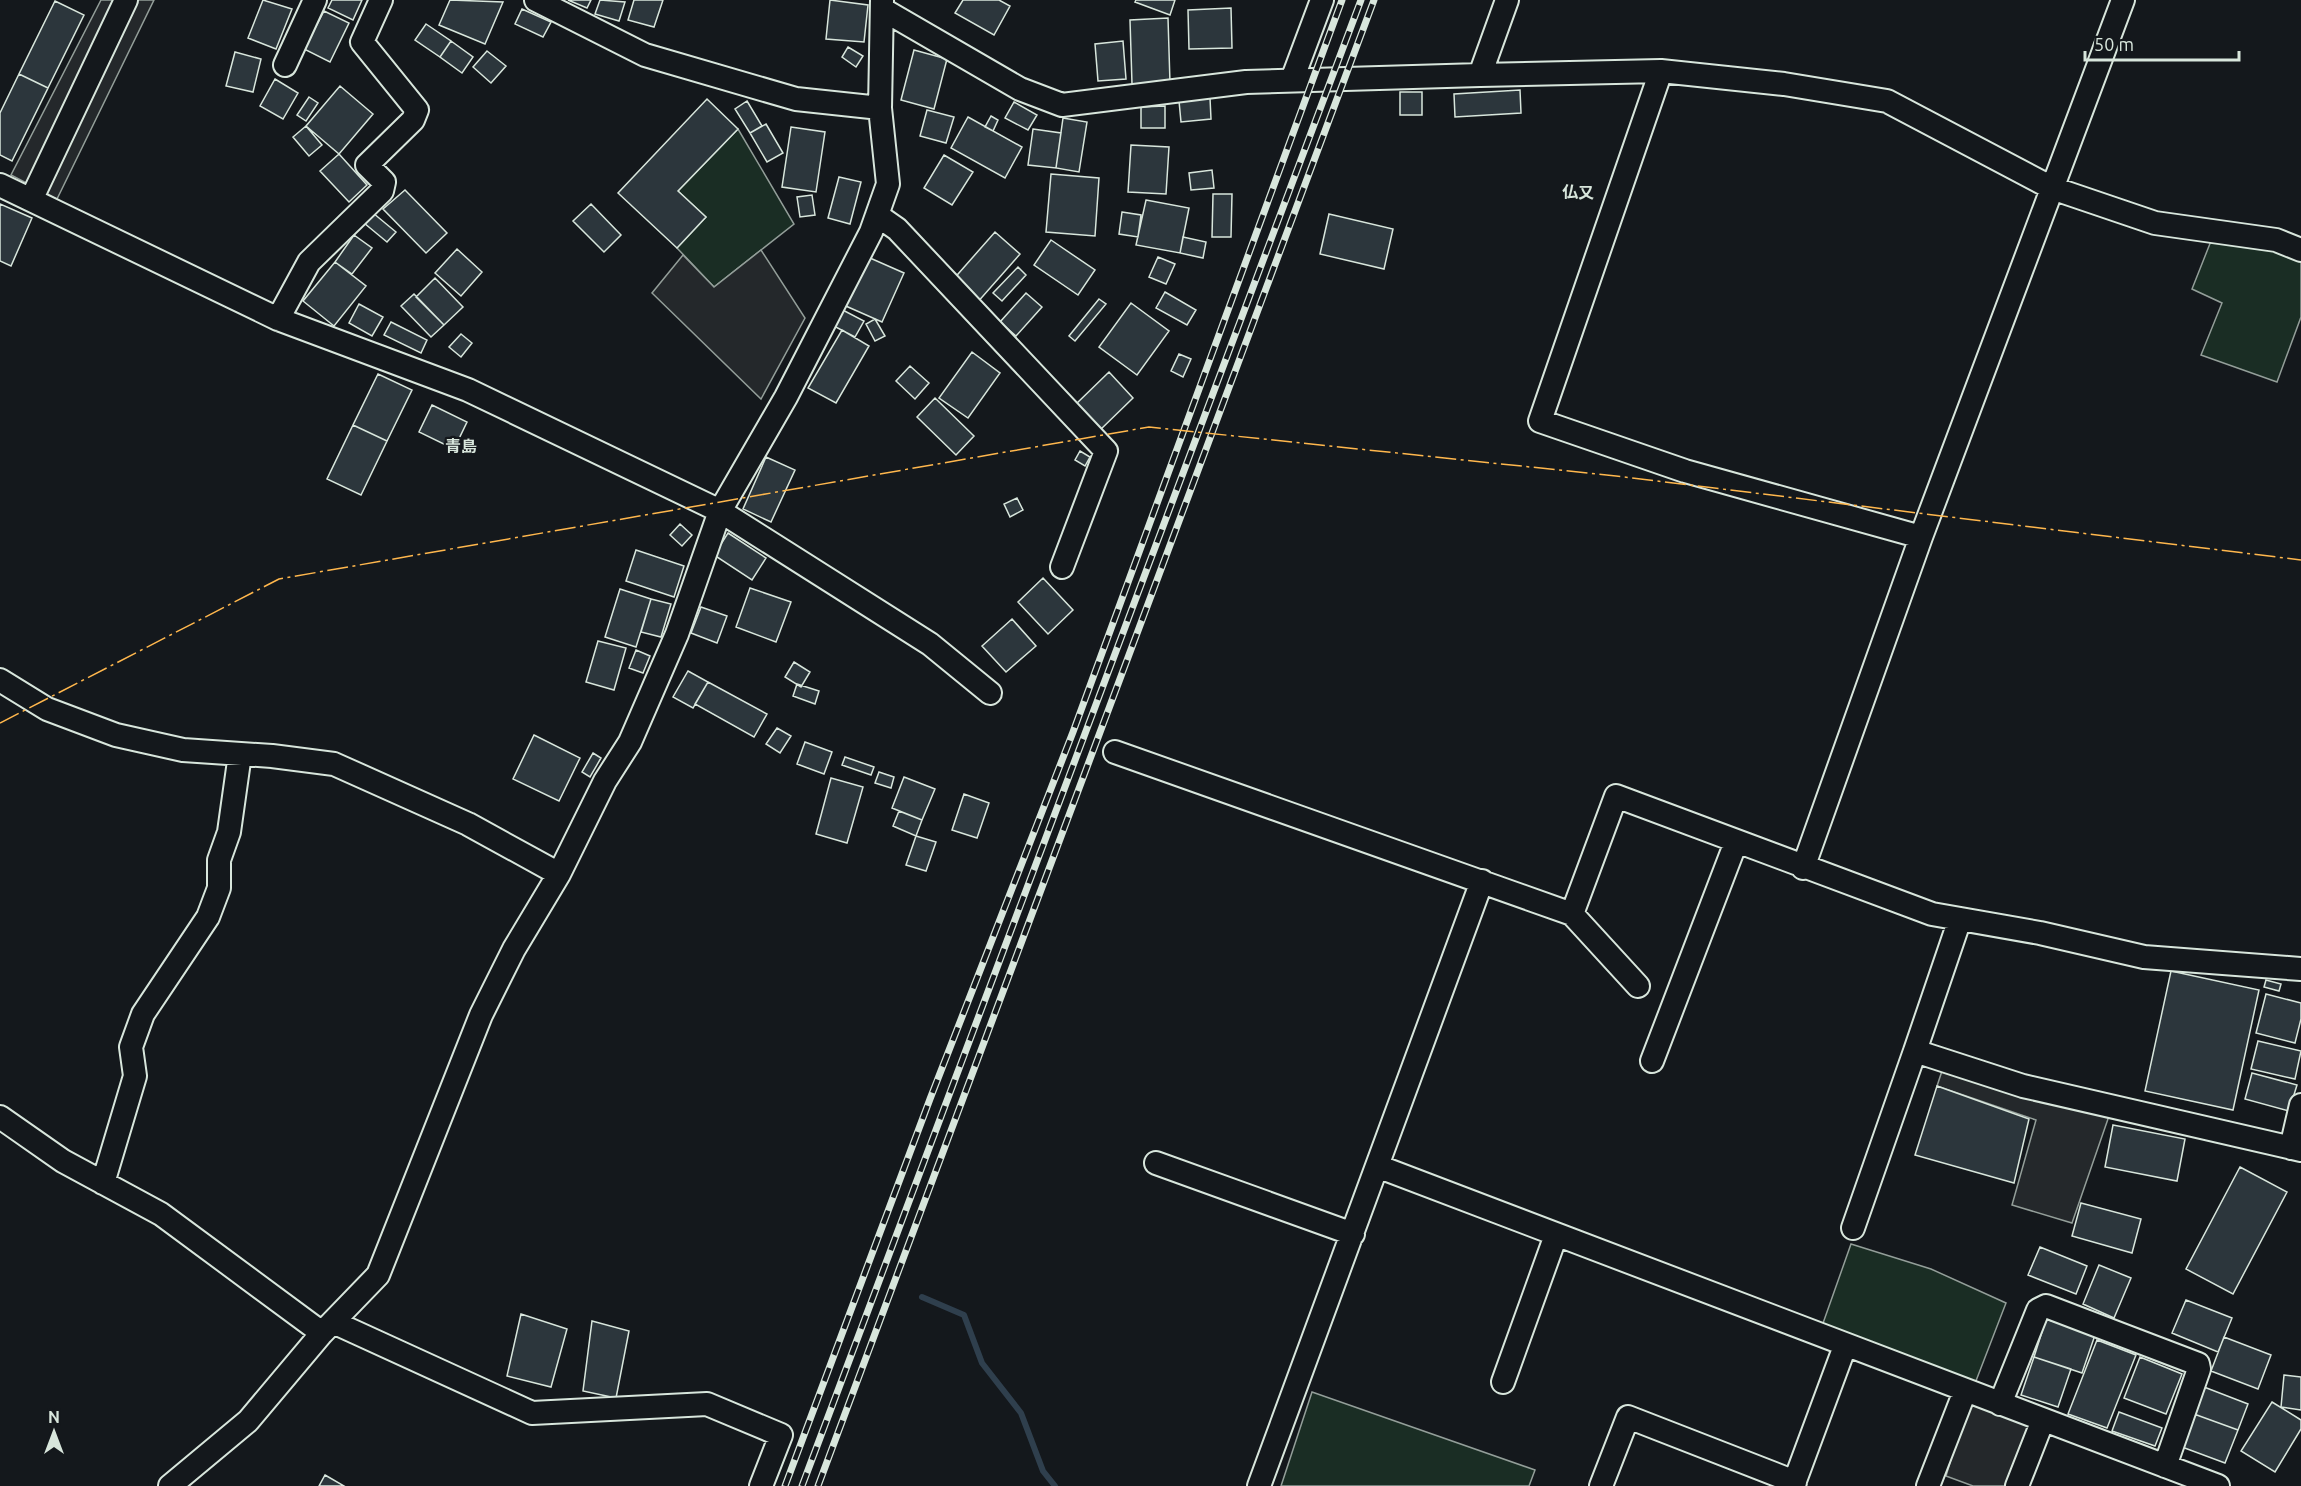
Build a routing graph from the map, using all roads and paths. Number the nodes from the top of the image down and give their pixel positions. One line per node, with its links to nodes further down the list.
1 (126, 0): 16 (street)
2 (315, 0): 9 (street)
3 (381, 0): 19 (street)
4 (537, 0): 13 (street)
5 (1322, 0): 12 (street)
6 (1508, 0): 11 (street)
7 (2123, 0): 15 (street)
8 (882, 4): 12 (street); 13 (street)
9 (285, 65)
10 (1661, 71): 11 (street); 15 (street); 21 (street)
11 (1480, 75): 12 (street)
12 (1292, 80)
13 (880, 108): 17 (street)
14 (0, 185): 16 (street)
15 (2052, 188): 18 (street); 21 (street)
16 (31, 200): 19 (street)
17 (877, 215): 20 (street); 22 (street)
18 (2301, 250)
19 (278, 319): 20 (street)
20 (720, 512): 24 (street); 29 (street)
21 (1921, 537): 28 (street)
22 (1062, 567)
23 (0, 680): 26 (street)
24 (990, 693)
25 (1115, 752): 30 (street)
26 (240, 754): 29 (street); 42 (street)
27 (1736, 842): 28 (street); 31 (street); 36 (street)
28 (1803, 868): 32 (street)
29 (559, 874): 46 (street)
30 (1482, 881): 31 (street); 41 (street)
31 (1572, 914): 34 (street)
32 (1960, 919): 33 (street); 35 (street)
33 (2301, 969)
34 (1638, 986)
35 (1915, 1051): 39 (street); 43 (street)
36 (1652, 1061)
37 (2301, 1105): 39 (street)
38 (0, 1117): 42 (street)
39 (2296, 1149)
40 (1156, 1163): 44 (street)
41 (1377, 1166): 44 (street); 45 (street)
42 (103, 1183): 46 (street)
43 (1853, 1228)
44 (1353, 1234): 56 (street)
45 (1556, 1234): 47 (street); 48 (street)
46 (328, 1328): 54 (street); 55 (street)
47 (1845, 1346): 49 (street); 53 (street)
48 (1503, 1382)
49 (1965, 1391): 50 (street); 58 (street)
50 (2000, 1404): 51 (street); 52 (street)
51 (2043, 1420): 52 (street); 59 (street)
52 (2165, 1466): 60 (street)
53 (1794, 1484): 57 (street)
54 (170, 1486)
55 (761, 1486)
56 (1259, 1486)
57 (1601, 1486)
58 (1928, 1486)
59 (2017, 1486)
60 (2218, 1486)

